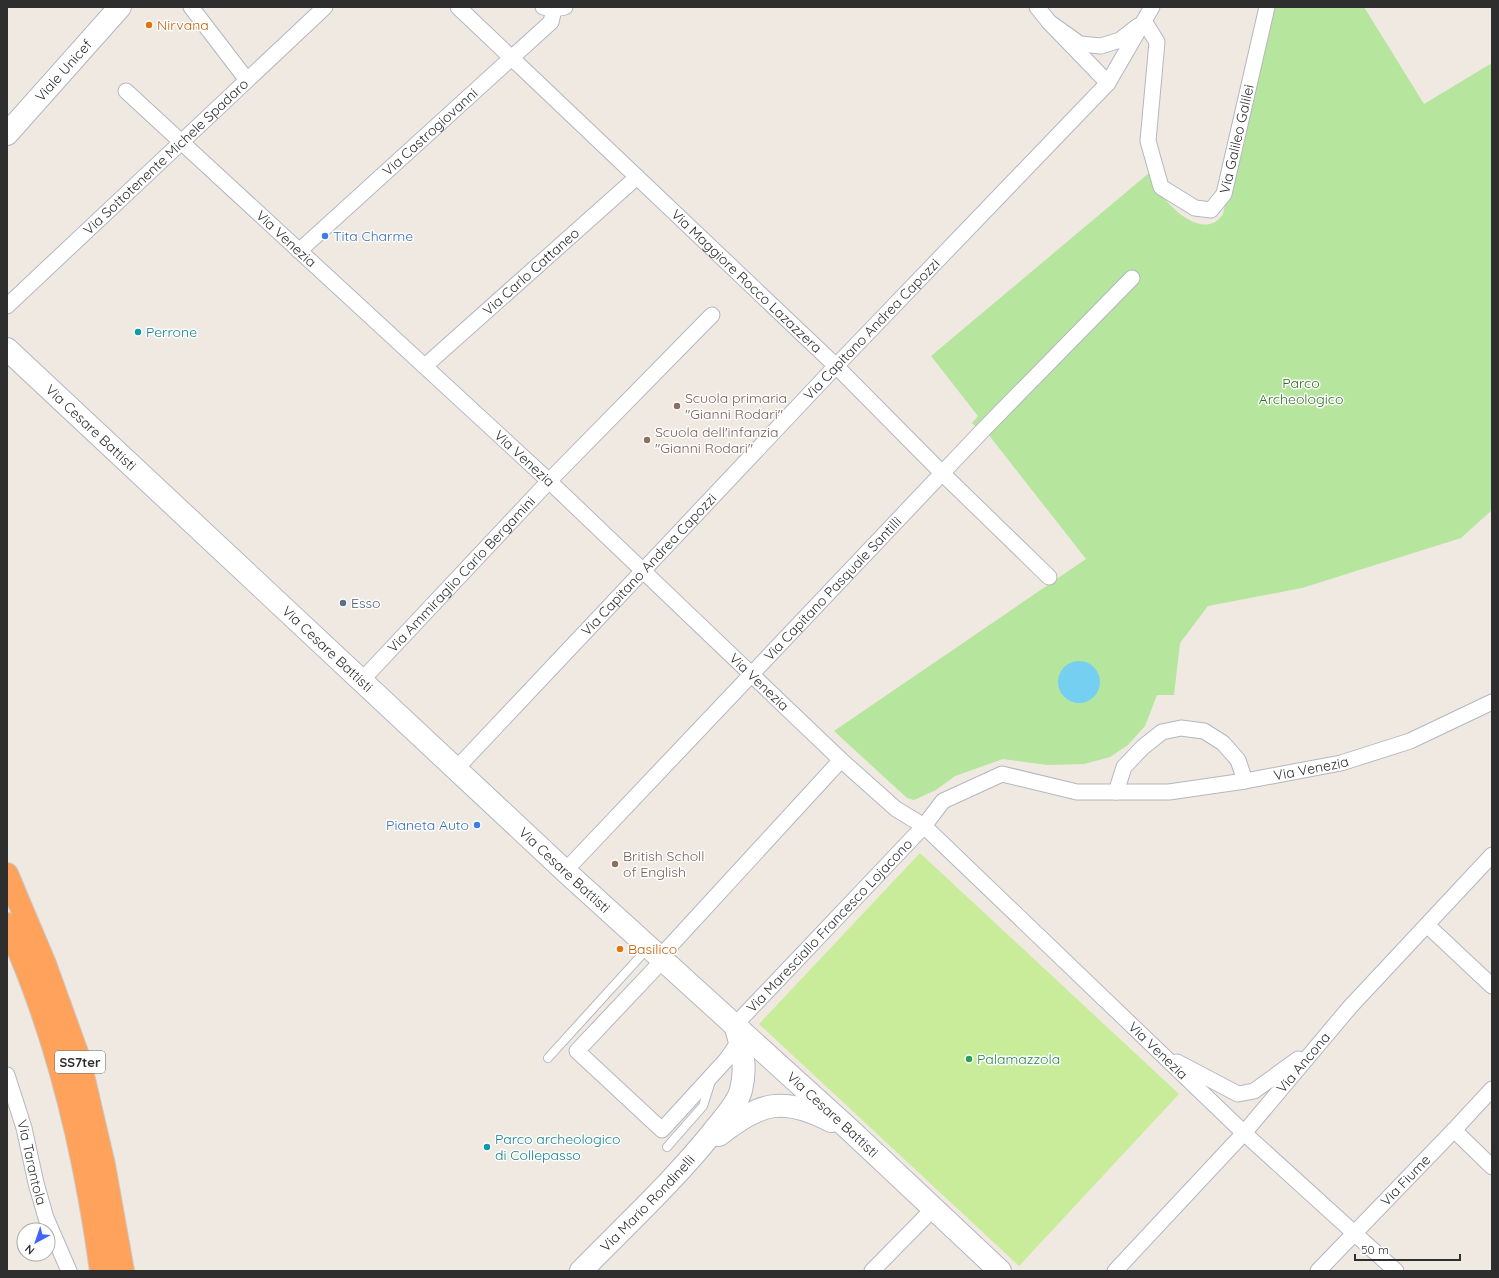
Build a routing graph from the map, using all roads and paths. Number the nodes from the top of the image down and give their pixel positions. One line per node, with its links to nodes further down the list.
1 (120, 7): 15 (main road, Viale Unicef)
2 (191, 7): 12 (street)
3 (325, 7): 12 (street, Via Sottotenente Michele Spadaro)
4 (458, 7): 11 (street, Via Maggiore Rocco Lazazzera)
5 (1037, 7): 10 (street)
6 (1152, 7): 9 (street)
7 (1267, 7): 9 (street, Via Galileo Galilei)
8 (554, 8): 11 (street, Via Castrogiovanni)
9 (1144, 21): 10 (street); 13 (street)
10 (1048, 22): 13 (street)
11 (511, 58): 17 (street, Via Maggiore Rocco Lazazzera); 18 (street, Via Castrogiovanni)
12 (246, 80): 16 (street, Via Sottotenente Michele Spadaro)
13 (1108, 83): 24 (street, Via Capitano Andrea Capozzi)
14 (126, 90): 16 (street, Via Venezia)
15 (7, 134)
16 (182, 142): 18 (street, Via Venezia); 20 (street, Via Sottotenente Michele Spadaro)
17 (637, 177): 23 (street, Via Carlo Cattaneo); 24 (street, Via Maggiore Rocco Lazazzera)
18 (299, 251): 23 (street, Via Venezia)
19 (1132, 278): 25 (street, Via Capitano Pasquale Santilli)
20 (7, 306)
21 (712, 315): 26 (street, Via Ammiraglio Carlo Bergamini)
22 (7, 349): 30 (main road, Via Cesare Battisti)
23 (425, 366): 26 (street, Via Venezia)
24 (836, 366): 25 (street, Via Maggiore Rocco Lazazzera); 27 (street, Via Capitano Andrea Capozzi)
25 (943, 474): 28 (street, Via Maggiore Rocco Lazazzera); 29 (street, Via Capitano Pasquale Santilli)
26 (549, 481): 27 (street, Via Venezia); 30 (street, Via Ammiraglio Carlo Bergamini)
27 (644, 570): 29 (street, Via Venezia); 33 (street, Via Capitano Andrea Capozzi)
28 (1049, 576)
29 (752, 674): 32 (street, Via Venezia); 38 (street, Via Capitano Pasquale Santilli)
30 (362, 680): 33 (main road, Via Cesare Battisti)
31 (1492, 702): 34 (street, Via Venezia)
32 (841, 760): 36 (street, Via Venezia); 42 (street)
33 (456, 769): 38 (main road, Via Cesare Battisti)
34 (1245, 781): 35 (street, Via Venezia); 35 (street)
35 (1116, 792): 36 (street, Via Venezia)
36 (924, 826): 44 (street, Via Maresciallo Francesco Lojacono); 46 (street, Via Venezia)
37 (1492, 855): 41 (street, Via Ancona)
38 (564, 871): 42 (main road, Via Cesare Battisti)
39 (7, 874): 60 (highway, SS7ter)
40 (7, 924): 59 (highway, SS7ter)
41 (1427, 925): 43 (street); 45 (street, Via Ancona)
42 (657, 955): 44 (main road, Via Cesare Battisti); 47 (lane); 48 (street)
43 (1492, 986)
44 (737, 1032): 48 (street); 51 (main road, Via Cesare Battisti); 55 (main road, Via Mario Rondinelli)
45 (1317, 1046): 46 (street); 53 (street, Via Ancona)
46 (1158, 1051): 53 (street, Via Venezia)
47 (548, 1058)
48 (714, 1073): 54 (lane)
49 (7, 1075): 61 (street, Via Tarantola)
50 (1492, 1089): 52 (street, Via Fiume)
51 (850, 1130): 55 (main road, Via Mario Rondinelli); 57 (main road, Via Cesare Battisti)
52 (1454, 1130): 56 (street); 58 (street, Via Fiume)
53 (1244, 1133): 58 (street, Via Venezia); 65 (street, Via Ancona)
54 (667, 1147)
55 (698, 1152): 62 (main road, Via Mario Rondinelli)
56 (1492, 1167)
57 (934, 1208): 63 (street); 64 (main road, Via Cesare Battisti)
58 (1354, 1233): 66 (street, Via Fiume); 67 (street, Via Venezia)
59 (100, 1263)
60 (122, 1265)
61 (69, 1271)
62 (581, 1271)
63 (872, 1271)
64 (1000, 1271)
65 (1116, 1271)
66 (1318, 1271)
67 (1396, 1271)

